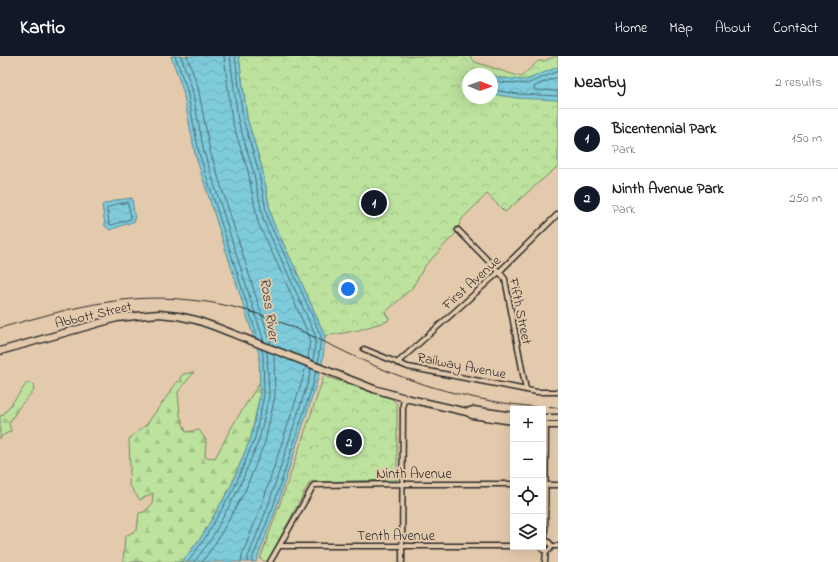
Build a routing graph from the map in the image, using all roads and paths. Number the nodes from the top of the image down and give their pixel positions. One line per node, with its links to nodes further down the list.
1 (558, 214): 3 (street, First Avenue)
2 (458, 230): 3 (street, Fifth Street)
3 (499, 272): 6 (street, First Avenue); 7 (street, Fifth Street)
4 (364, 349): 6 (street, Railway Avenue)
5 (0, 351): 9 (main road, Abbott Street)
6 (397, 363): 7 (street, Railway Avenue)
7 (526, 390): 8 (street, Railway Avenue)
8 (558, 392)
9 (405, 398): 10 (main road); 19 (street)
10 (467, 412): 11 (main road); 13 (main road)
11 (510, 416)
12 (558, 418): 14 (main road)
13 (510, 421)
14 (546, 421)
15 (546, 422): 16 (main road)
16 (558, 425)
17 (544, 442): 18 (street)
18 (544, 478)
19 (403, 484): 20 (street, Ninth Avenue); 24 (street, Ninth Avenue); 25 (street)
20 (510, 484)
21 (546, 485): 22 (street)
22 (558, 485)
23 (546, 542): 27 (street)
24 (280, 546): 25 (street, Tenth Avenue); 31 (street)
25 (402, 546): 26 (street, Tenth Avenue); 32 (street)
26 (510, 546)
27 (551, 546): 28 (street); 30 (street)
28 (558, 546)
29 (543, 550): 30 (street)
30 (546, 551): 33 (street)
31 (270, 562)
32 (402, 562)
33 (546, 562)

